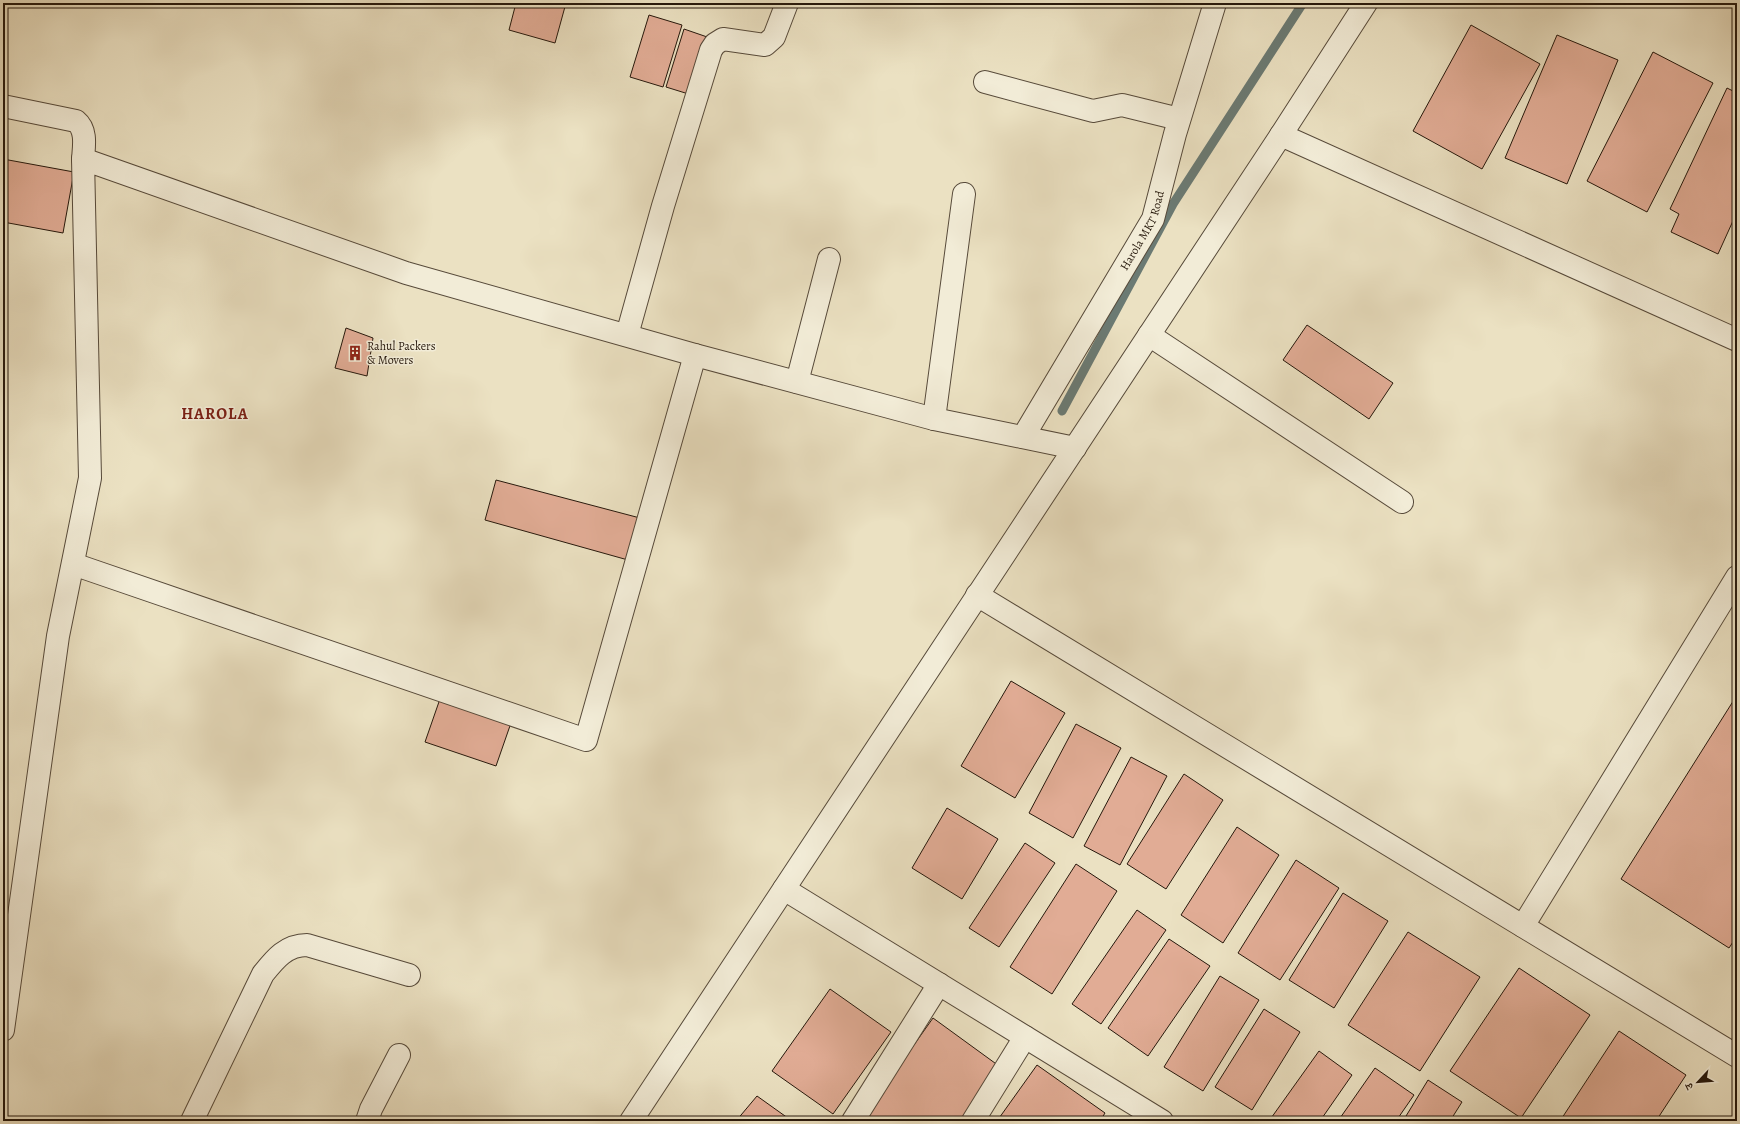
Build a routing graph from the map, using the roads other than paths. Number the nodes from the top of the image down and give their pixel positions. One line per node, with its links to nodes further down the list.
1 (787, 3): 11 (street)
2 (1215, 3): 6 (street, Harola MKT Road)
3 (1366, 3): 7 (street)
4 (985, 82): 6 (street)
5 (3, 106): 8 (street)
6 (1179, 119): 17 (street, Harola MKT Road)
7 (1281, 135): 12 (street); 13 (street)
8 (83, 159): 11 (street); 20 (street)
9 (964, 194): 16 (street)
10 (829, 259): 15 (street)
11 (627, 335): 14 (street)
12 (1149, 335): 18 (street); 19 (street)
13 (1737, 340)
14 (695, 355): 15 (street); 20 (street)
15 (797, 382): 16 (street)
16 (934, 419): 17 (street)
17 (1023, 438): 18 (street)
18 (1074, 448): 22 (street)
19 (1402, 502)
20 (73, 564): 27 (street)
21 (1737, 577): 24 (street)
22 (977, 596): 23 (street); 24 (street)
23 (784, 889): 26 (street); 33 (street)
24 (1523, 926): 30 (street)
25 (409, 975): 31 (street)
26 (939, 984): 28 (street); 34 (street)
27 (3, 1030)
28 (1025, 1037): 35 (street); 36 (street)
29 (398, 1055): 32 (street)
30 (1737, 1056)
31 (192, 1121)
32 (368, 1121)
33 (631, 1121)
34 (853, 1121)
35 (973, 1121)
36 (1162, 1121)

